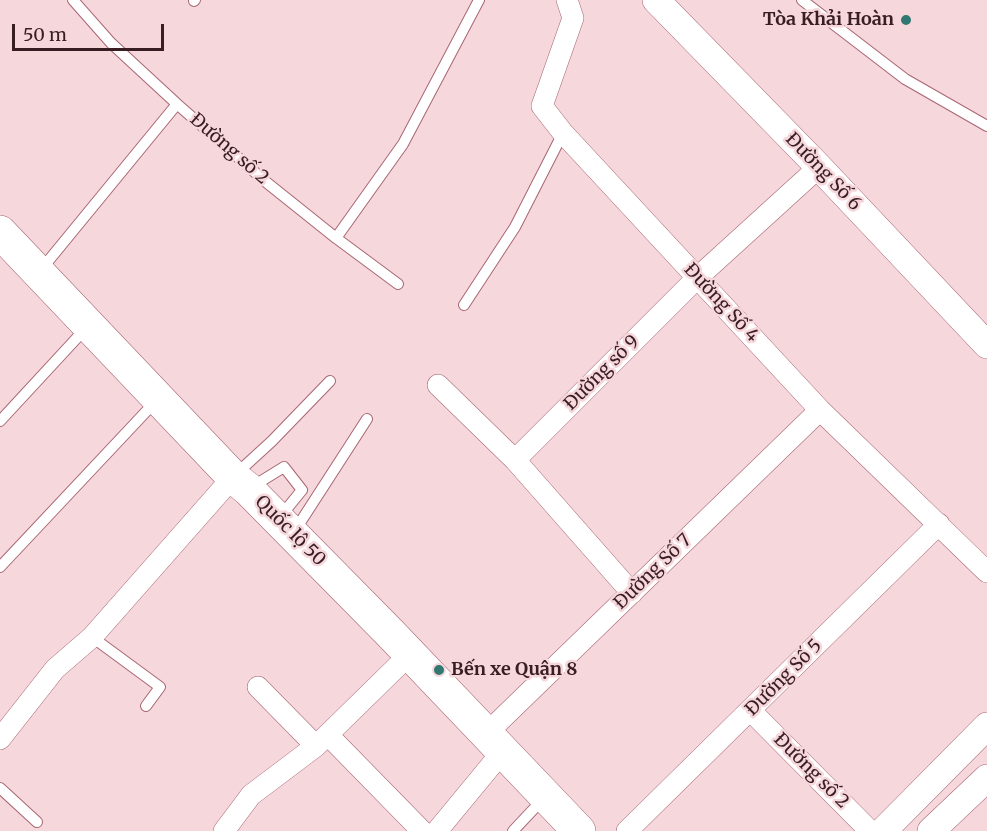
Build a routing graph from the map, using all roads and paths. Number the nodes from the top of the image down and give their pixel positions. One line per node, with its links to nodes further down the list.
1 (73, 0): 6 (lane, Đường số 2)
2 (479, 0): 11 (lane)
3 (567, 0): 8 (street, Đường Số 4)
4 (656, 0): 9 (street, Đường Số 6)
5 (801, 0): 7 (lane)
6 (177, 104): 11 (lane, Đường số 2); 12 (lane)
7 (987, 126)
8 (563, 133): 13 (street, Đường Số 4); 15 (lane)
9 (819, 167): 13 (street, Đường số 9); 17 (street, Đường Số 6)
10 (0, 232): 12 (main road, Quốc lộ 50)
11 (336, 237): 14 (lane, Đường số 2)
12 (39, 272): 16 (main road, Quốc lộ 50)
13 (697, 278): 21 (street, Đường Số 4); 24 (street, Đường số 9)
14 (398, 284)
15 (464, 305)
16 (89, 325): 20 (main road, Quốc lộ 50); 23 (lane)
17 (987, 345)
18 (330, 381): 25 (lane)
19 (438, 385): 24 (street)
20 (158, 399): 25 (main road, Quốc lộ 50); 28 (lane)
21 (820, 410): 26 (street, Đường Số 4); 30 (street, Đường Số 7)
22 (368, 419): 27 (lane)
23 (0, 422)
24 (515, 460): 30 (street)
25 (241, 483): 27 (main road, Quốc lộ 50); 31 (street)
26 (939, 524): 29 (street, Đường Số 4); 35 (street, Đường Số 5)
27 (285, 527): 32 (main road, Quốc lộ 50)
28 (0, 567)
29 (987, 572)
30 (632, 593): 39 (street, Đường Số 7)
31 (92, 637): 34 (lane); 37 (street)
32 (410, 654): 38 (street); 39 (main road, Quốc lộ 50)
33 (258, 687): 38 (street)
34 (146, 706)
35 (751, 711): 49 (street, Đường Số 5); 50 (street, Đường số 2)
36 (987, 726): 51 (street)
37 (0, 739)
38 (322, 740): 44 (street); 45 (street)
39 (494, 742): 42 (main road, Quốc lộ 50); 46 (street, Đường Số 7)
40 (987, 778): 52 (street)
41 (0, 788): 43 (lane)
42 (546, 795): 47 (lane); 48 (main road, Quốc lộ 50)
43 (38, 822)
44 (224, 831)
45 (422, 831)
46 (437, 831)
47 (513, 831)
48 (579, 831)
49 (627, 831)
50 (870, 831)
51 (883, 831)
52 (931, 831)

